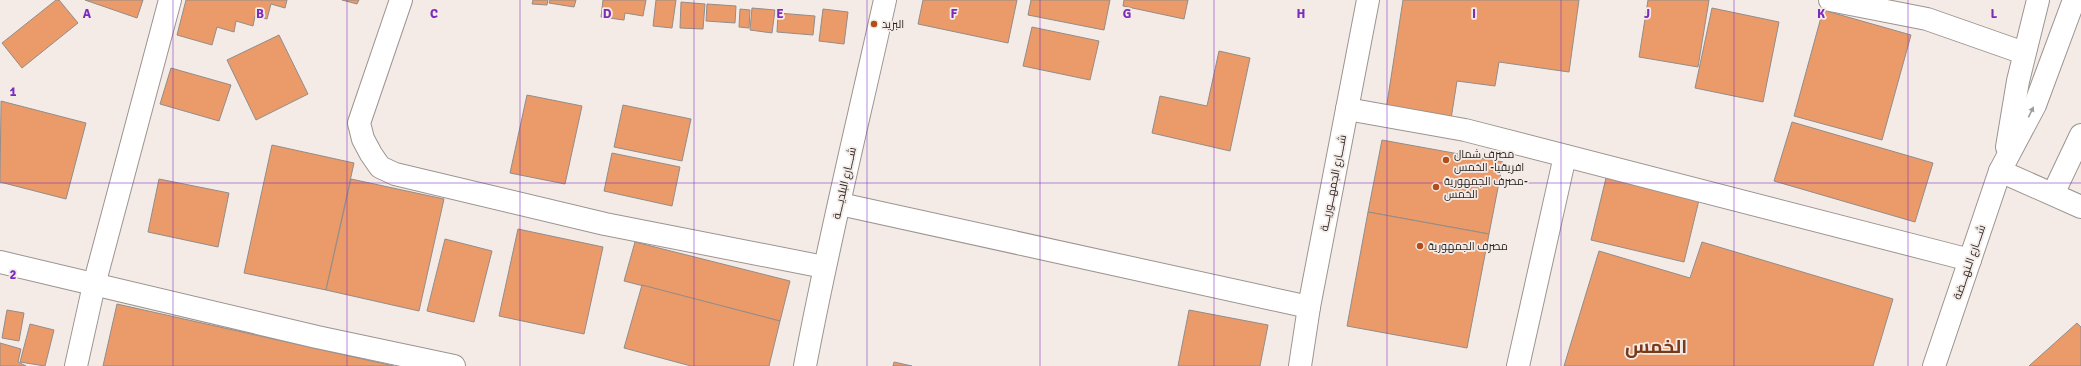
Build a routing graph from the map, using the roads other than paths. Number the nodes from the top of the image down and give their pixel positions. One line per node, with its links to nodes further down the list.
1 (170, 0): 19 (street)
2 (401, 0): 18 (street)
3 (885, 0): 14 (street, شــــارع البلديــــة)
4 (1368, 0): 9 (street, شــــارع الجمهـــوريـــة)
5 (1830, 0): 8 (street)
6 (2038, 0): 8 (street)
7 (2074, 0): 12 (street, one-way to 7)
8 (2024, 53): 12 (street)
9 (1347, 109): 11 (street); 20 (street, شــــارع الجمهـــوريـــة)
10 (2081, 135): 13 (street)
11 (1565, 156): 16 (street); 25 (street)
12 (2003, 165): 13 (street); 16 (street, شــــارع الـنهـــضة)
13 (2053, 194): 15 (street)
14 (840, 204): 18 (street, شــــارع البلديــــة); 20 (street)
15 (2081, 207)
16 (1970, 260): 26 (street, شــــارع الـنهـــضة)
17 (0, 262): 19 (street)
18 (824, 267): 23 (street, شــــارع البلديــــة)
19 (94, 285): 21 (street); 22 (street)
20 (1309, 307): 24 (street, شــــارع الجمهـــوريـــة)
21 (76, 366)
22 (454, 366)
23 (805, 366)
24 (1300, 366)
25 (1518, 366)
26 (1934, 366)

